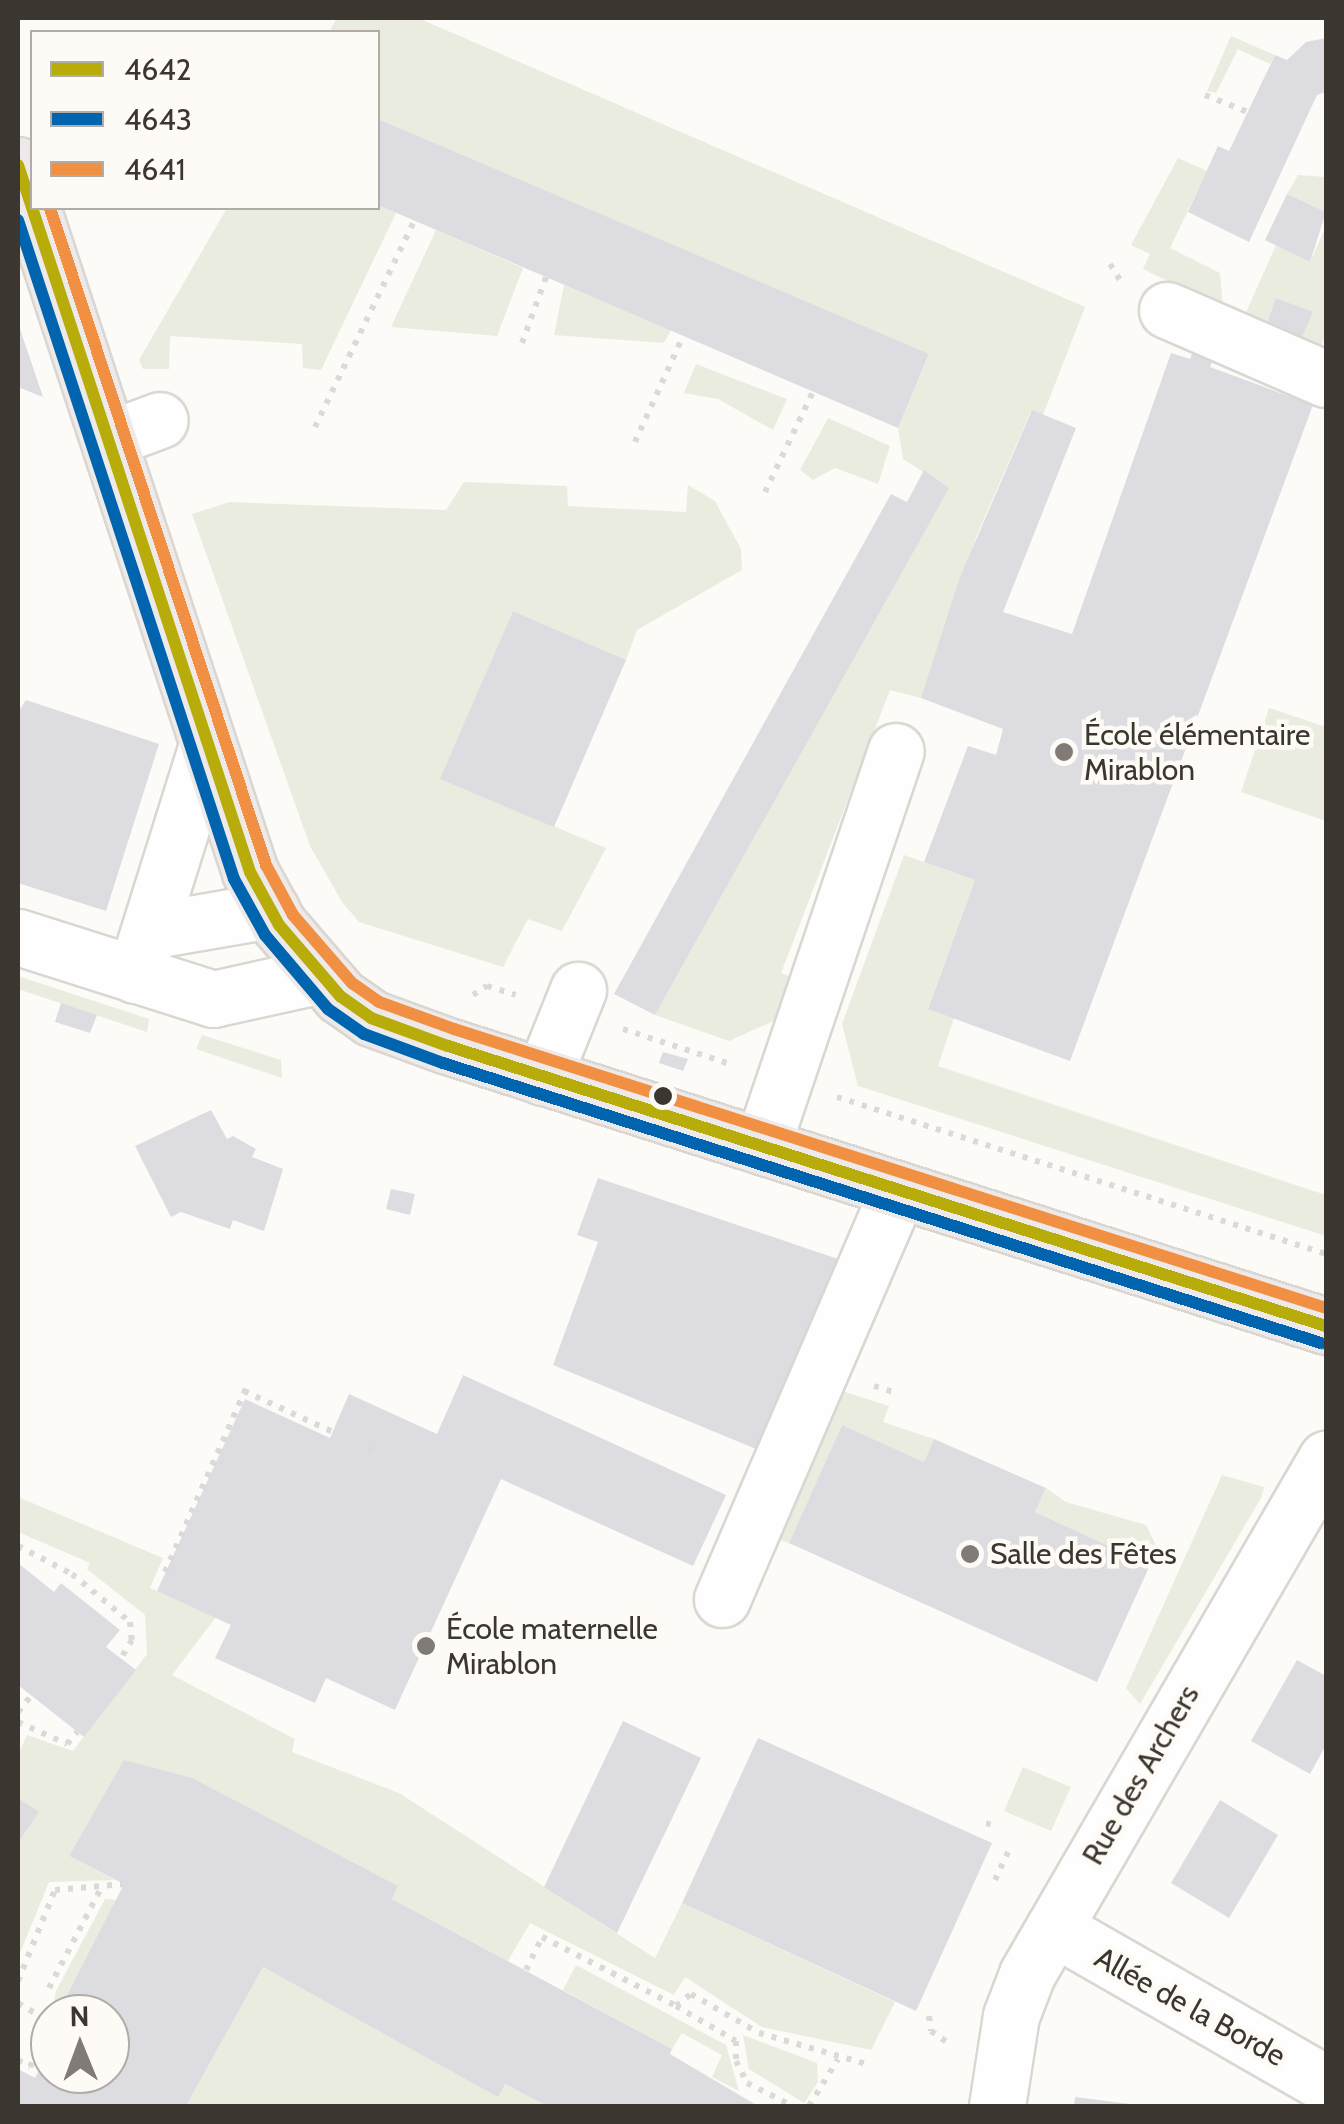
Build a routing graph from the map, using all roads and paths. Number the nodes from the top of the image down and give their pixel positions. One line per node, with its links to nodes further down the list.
1 (1205, 94): 2 (path)
2 (1248, 112)
3 (18, 165): 4 (main road)
4 (30, 201)
5 (33, 210): 16 (main road)
6 (414, 221): 15 (path)
7 (1110, 264): 9 (path)
8 (546, 277): 11 (path)
9 (1144, 296): 12 (street)
10 (683, 336): 17 (path)
11 (522, 344)
12 (1326, 379)
13 (814, 392): 18 (path)
14 (160, 420): 16 (street)
15 (315, 427)
16 (109, 440): 19 (main road)
17 (634, 442)
18 (764, 492)
19 (207, 745): 21 (main road); 23 (street)
20 (896, 752): 31 (street)
21 (271, 910): 23 (street); 24 (main road)
22 (18, 938): 23 (street)
23 (142, 953): 24 (street)
24 (317, 976): 29 (main road)
25 (522, 997): 26 (path)
26 (464, 1008)
27 (597, 1008): 28 (path); 29 (street)
28 (730, 1064)
29 (543, 1077): 31 (main road)
30 (828, 1094): 33 (path)
31 (762, 1146): 32 (main road)
32 (898, 1191): 34 (main road); 41 (street)
33 (1326, 1254)
34 (1326, 1326)
35 (333, 1432): 40 (path)
36 (370, 1446): 37 (path)
37 (374, 1457)
38 (1326, 1459): 53 (street, Rue des Archers)
39 (18, 1546): 42 (path)
40 (165, 1572)
41 (722, 1599)
42 (121, 1658)
43 (31, 1696): 44 (path)
44 (18, 1712)
45 (18, 1722): 46 (path)
46 (77, 1732)
47 (986, 1823): 48 (path)
48 (998, 1827)
49 (1009, 1850): 50 (path)
50 (995, 1880)
51 (124, 1884): 52 (path)
52 (102, 1887): 55 (path); 56 (path)
53 (1054, 1928): 62 (street, Allée de la Borde); 65 (street, Rue des Archers)
54 (526, 1970): 57 (path)
55 (18, 1981)
56 (49, 1988)
57 (676, 2006): 60 (path); 63 (path)
58 (928, 2016): 59 (path)
59 (952, 2046)
60 (838, 2059): 61 (path); 64 (path)
61 (870, 2066)
62 (1326, 2084)
63 (793, 2106)
64 (808, 2106)
65 (997, 2106)

